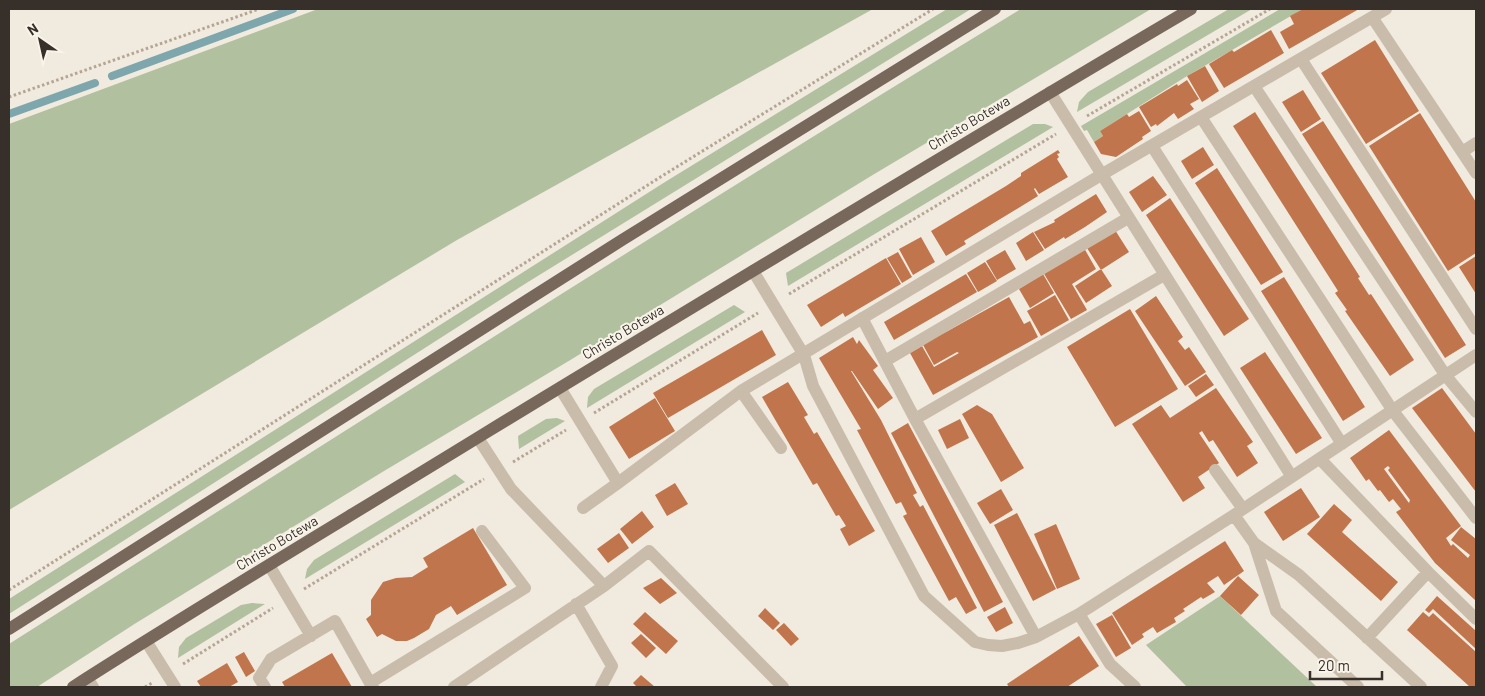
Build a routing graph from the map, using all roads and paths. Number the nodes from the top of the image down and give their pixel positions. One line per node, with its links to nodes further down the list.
1 (259, 9): 11 (path)
2 (933, 9): 56 (path)
3 (995, 9): 61 (main road)
4 (1191, 9): 10 (main road, Christo Botewa)
5 (1270, 9): 12 (path)
6 (1386, 9): 7 (lane)
7 (1372, 18): 8 (lane); 17 (lane)
8 (1301, 59): 9 (lane); 26 (lane)
9 (1254, 86): 13 (lane); 30 (lane)
10 (1050, 92): 19 (lane); 21 (main road, Christo Botewa)
11 (9, 98)
12 (1087, 116)
13 (1201, 117): 16 (lane); 33 (lane)
14 (1059, 132): 23 (path)
15 (1476, 143): 17 (lane)
16 (1152, 146): 19 (lane); 39 (lane)
17 (1462, 152): 18 (lane)
18 (1476, 173)
19 (1101, 175): 20 (lane); 25 (lane)
20 (1128, 218): 22 (lane); 29 (lane)
21 (753, 271): 27 (lane); 31 (main road, Christo Botewa)
22 (1164, 275): 36 (lane); 44 (lane)
23 (789, 294)
24 (750, 317): 35 (path)
25 (862, 318): 27 (lane); 29 (lane)
26 (1476, 329)
27 (804, 355): 32 (lane); 63 (lane)
28 (1476, 355): 30 (lane)
29 (885, 361): 36 (lane)
30 (1446, 376): 33 (lane); 34 (lane)
31 (560, 388): 38 (main road, Christo Botewa); 45 (lane)
32 (741, 391): 40 (lane); 45 (lane)
33 (1393, 411): 39 (lane); 49 (lane)
34 (1476, 412)
35 (590, 415)
36 (915, 420): 63 (lane)
37 (570, 428): 41 (path)
38 (478, 438): 52 (main road, Christo Botewa); 54 (lane)
39 (1342, 444): 42 (lane)
40 (781, 448)
41 (520, 458)
42 (1320, 459): 44 (lane); 53 (lane)
43 (1215, 470): 48 (lane)
44 (1292, 477): 48 (lane)
45 (618, 484): 47 (lane)
46 (472, 487): 55 (path)
47 (583, 508)
48 (1239, 512): 51 (lane); 59 (lane)
49 (1476, 518)
50 (482, 531): 69 (lane)
51 (1254, 543): 64 (lane); 78 (lane)
52 (269, 565): 62 (lane); 65 (main road, Christo Botewa)
53 (1428, 572): 60 (lane); 64 (lane)
54 (604, 586): 57 (lane); 76 (lane)
55 (307, 588)
56 (9, 590)
57 (576, 604): 74 (lane); 75 (lane)
58 (273, 608): 66 (path)
59 (1078, 614): 63 (lane); 77 (lane)
60 (1476, 620)
61 (9, 629)
62 (311, 636): 69 (lane); 73 (lane)
63 (1036, 637)
64 (1367, 638): 79 (lane)
65 (146, 640): 67 (main road, Christo Botewa); 72 (lane)
66 (181, 665)
67 (90, 683): 70 (main road, Christo Botewa)
68 (153, 683): 71 (path)
69 (371, 685)
70 (73, 687)
71 (145, 687)
72 (175, 687)
73 (265, 687)
74 (454, 687)
75 (601, 687)
76 (783, 687)
77 (1135, 687)
78 (1358, 687)
79 (1421, 687)

